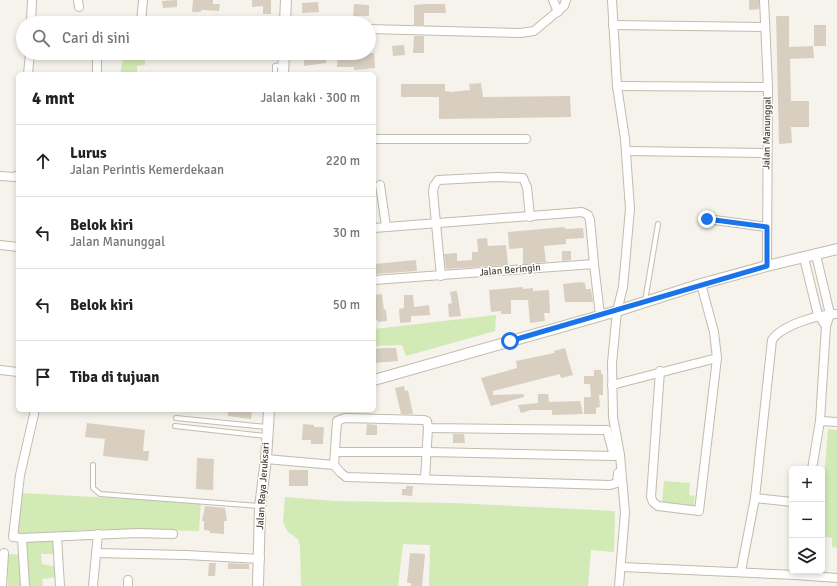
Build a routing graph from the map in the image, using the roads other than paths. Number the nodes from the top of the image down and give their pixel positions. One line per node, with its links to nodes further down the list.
1 (32, 0): 9 (street)
2 (143, 0): 10 (street)
3 (286, 0): 11 (street)
4 (553, 0): 8 (street)
5 (566, 0): 8 (street)
6 (612, 0): 12 (street)
7 (764, 0): 13 (street, Jalan Manunggal)
8 (558, 12): 14 (street)
9 (31, 16)
10 (142, 16)
11 (285, 16)
12 (613, 25): 13 (street); 21 (street)
13 (764, 27): 22 (street, Jalan Manunggal)
14 (376, 29)
15 (29, 60): 18 (street)
16 (97, 60): 19 (street)
17 (283, 69): 20 (lane)
18 (28, 72)
19 (97, 72)
20 (275, 72)
21 (617, 86): 22 (street); 25 (street)
22 (768, 87): 26 (street, Jalan Manunggal)
23 (376, 139): 24 (street)
24 (526, 139)
25 (626, 151): 26 (street); 48 (street)
26 (766, 153): 35 (street, Jalan Manunggal)
27 (16, 175): 28 (street)
28 (0, 176)
29 (380, 185): 34 (street)
30 (530, 217): 32 (street); 32 (street); 42 (street)
31 (707, 219): 35 (street)
32 (436, 222): 34 (street); 44 (street)
33 (658, 224): 47 (lane)
34 (386, 226): 36 (street)
35 (767, 227): 43 (street, Jalan Manunggal)
36 (376, 228)
37 (0, 246): 38 (street)
38 (16, 247)
39 (837, 249): 40 (street)
40 (816, 255): 41 (street); 49 (street)
41 (804, 258): 43 (street); 51 (street)
42 (594, 264): 44 (street, Jalan Beringin); 50 (street)
43 (767, 266): 46 (street)
44 (441, 276): 45 (street, Jalan Beringin)
45 (376, 280)
46 (701, 284): 47 (street); 53 (street)
47 (644, 301): 48 (street)
48 (617, 310): 50 (street); 58 (street)
49 (834, 314): 51 (street); 52 (street)
50 (600, 315): 57 (street)
51 (818, 315): 52 (street); 75 (street)
52 (826, 326): 62 (street)
53 (717, 358): 55 (street); 55 (street)
54 (0, 370): 56 (street)
55 (660, 371): 58 (street)
56 (16, 372)
57 (376, 379)
58 (612, 385): 69 (street)
59 (35, 412): 81 (street)
60 (270, 412): 66 (street, Jalan Raya Jeruksari)
61 (176, 418): 66 (lane)
62 (820, 421): 63 (street); 73 (street)
63 (837, 422)
64 (175, 426): 66 (lane)
65 (428, 428): 67 (street); 68 (street); 69 (street)
66 (267, 431): 70 (street, Jalan Raya Jeruksari)
67 (336, 452): 68 (street); 72 (street)
68 (428, 452): 69 (street); 74 (street)
69 (617, 456): 74 (street); 85 (street)
70 (266, 460): 72 (street); 77 (street, Jalan Raya Jeruksari)
71 (93, 465): 77 (lane)
72 (334, 465): 74 (street)
73 (812, 466)
74 (425, 479)
75 (755, 498): 76 (street); 86 (street)
76 (789, 502)
77 (260, 506): 84 (street, Jalan Raya Jeruksari)
78 (98, 534): 79 (street); 80 (street); 83 (street)
79 (173, 534)
80 (57, 537): 81 (street); 92 (street)
81 (22, 538): 91 (street)
82 (4, 553): 90 (street)
83 (96, 553): 84 (street); 93 (street)
84 (260, 559): 94 (street, Jalan Raya Jeruksari)
85 (622, 567): 86 (street); 95 (street)
86 (741, 571): 87 (street)
87 (789, 573)
88 (805, 574): 89 (street)
89 (837, 578)
90 (2, 586)
91 (25, 586)
92 (60, 586)
93 (93, 586)
94 (258, 586)
95 (619, 586)

